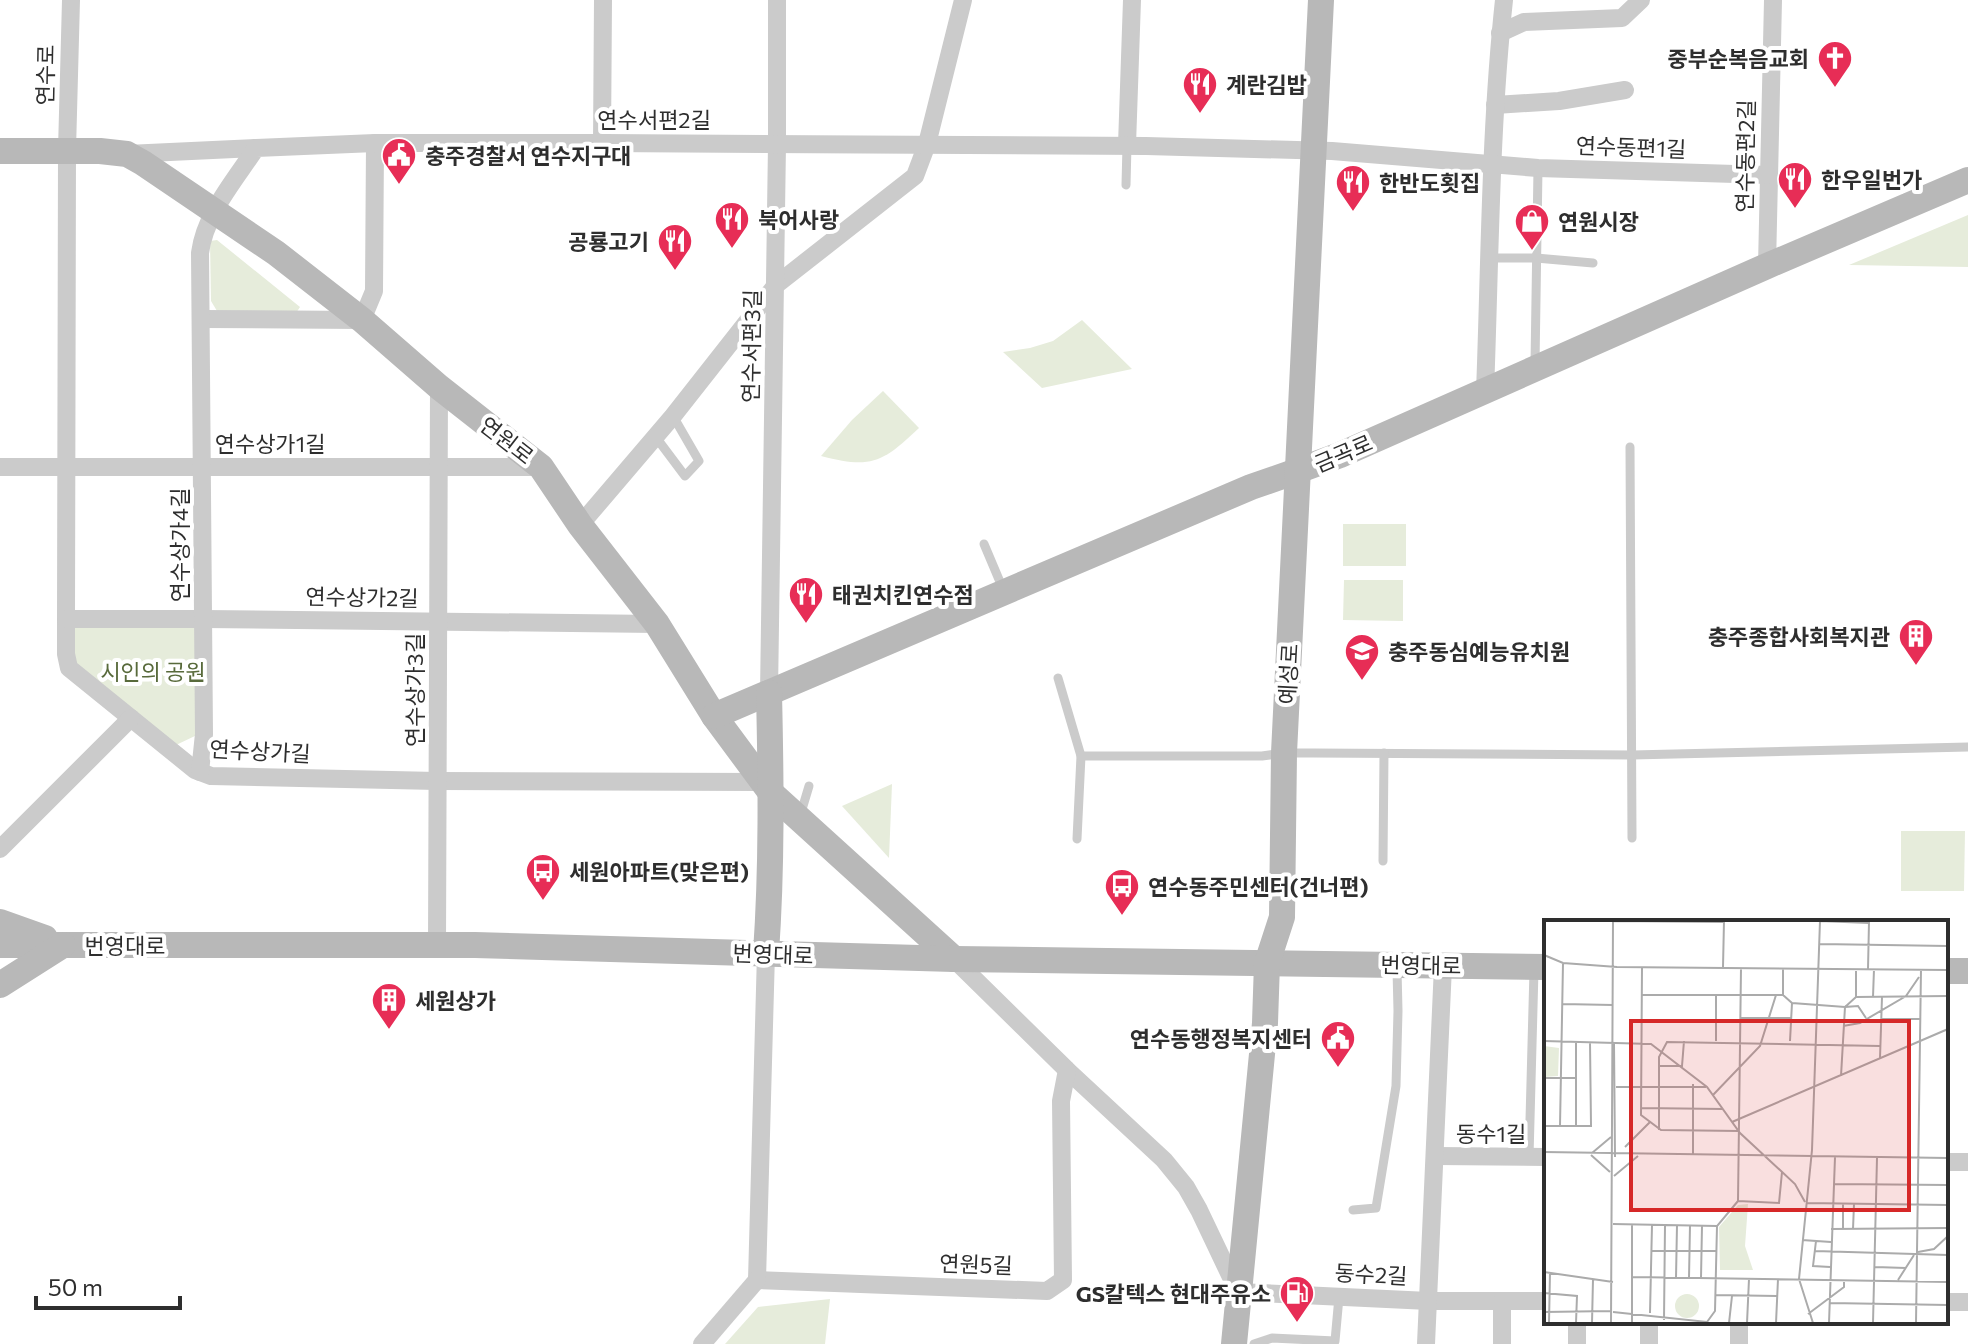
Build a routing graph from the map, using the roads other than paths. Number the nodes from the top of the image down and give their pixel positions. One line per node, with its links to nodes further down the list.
1 (71, 0): 19 (street, 연수로)
2 (603, 0): 14 (street)
3 (777, 0): 15 (street, 연수서편3길)
4 (963, 0): 16 (street)
5 (1132, 0): 17 (street)
6 (1321, 0): 20 (street, 예성로)
7 (1504, 0): 10 (street)
8 (1641, 0): 10 (street)
9 (1773, 0): 25 (street, 연수동편2길)
10 (1500, 33): 12 (street)
11 (1625, 90): 12 (street)
12 (1495, 105): 23 (street)
13 (375, 143): 14 (street, 연수서편2길); 18 (street, 연수서편2길); 35 (street)
14 (602, 143): 15 (street, 연수서편2길)
15 (777, 144): 16 (street, 연수서편2길); 33 (street, 연수서편3길)
16 (927, 144): 17 (street, 연수서편2길); 33 (street)
17 (1127, 145): 20 (street, 연수서편2길); 27 (lane)
18 (256, 148): 22 (street, 연수서편2길); 28 (street)
19 (67, 150): 21 (street, 연원로); 22 (street, 연원로); 45 (street, 연수상가길)
20 (1313, 150): 23 (street, 연수동편1길); 47 (street, 예성로)
21 (0, 151)
22 (127, 154): 28 (street, 연원로)
23 (1492, 165): 24 (street, 연수동편1길); 29 (street)
24 (1538, 168): 25 (street, 연수동편1길); 30 (lane)
25 (1768, 175): 32 (street, 연수동편2길)
26 (1968, 180): 32 (street, 금곡로)
27 (1126, 185)
28 (214, 211): 34 (street, 연수상가4길); 35 (street, 연원로)
29 (1489, 258): 30 (lane); 38 (street)
30 (1536, 258): 31 (lane); 36 (lane)
31 (1593, 263)
32 (1767, 266): 36 (street, 금곡로)
33 (776, 285): 39 (street); 56 (street, 연수서편3길)
34 (201, 319): 35 (street); 46 (street, 연수상가4길)
35 (362, 320): 37 (street, 연원로)
36 (1535, 369): 38 (street, 금곡로)
37 (439, 387): 42 (street, 연수상가3길); 44 (street, 연원로)
38 (1485, 392): 47 (street, 금곡로)
39 (673, 416): 40 (street); 40 (lane)
40 (655, 436): 48 (street)
41 (1630, 447): 62 (lane)
42 (438, 466): 44 (street, 연수상가1길); 46 (street, 연수상가1길); 53 (street, 연수상가3길)
43 (0, 467): 45 (street, 연수상가1길)
44 (541, 467): 48 (street, 연원로)
45 (66, 468): 46 (street, 연수상가1길); 51 (street, 연수상가길)
46 (203, 468): 52 (street, 연수상가4길)
47 (1297, 471): 50 (street, 금곡로); 60 (street, 예성로)
48 (580, 525): 54 (street, 연원로)
49 (984, 544): 50 (lane)
50 (1004, 592): 56 (street, 금곡로)
51 (66, 619): 52 (street, 연수상가2길); 58 (street, 연수상가길)
52 (203, 619): 53 (street, 연수상가2길); 64 (street, 연수상가4길)
53 (438, 623): 54 (street, 연수상가2길); 65 (street, 연수상가3길)
54 (657, 624): 57 (street, 연원로)
55 (1058, 678): 63 (lane)
56 (769, 693): 57 (street, 금곡로); 67 (street)
57 (714, 716): 67 (street, 연원로)
58 (131, 718): 64 (street, 연수상가길); 71 (street)
59 (1968, 747): 62 (lane)
60 (1284, 753): 61 (lane); 63 (lane); 79 (street, 예성로)
61 (1384, 753): 62 (lane); 72 (lane)
62 (1632, 755): 69 (lane)
63 (1081, 756): 70 (lane)
64 (200, 772): 65 (street, 연수상가길)
65 (437, 781): 67 (street, 연수상가길); 76 (street, 연수상가3길)
66 (809, 786): 68 (lane)
67 (767, 788): 68 (street, 연원로); 77 (street)
68 (799, 819): 78 (street, 연원로)
69 (1632, 838)
70 (1077, 839)
71 (0, 849)
72 (1383, 861)
73 (0, 922): 75 (street)
74 (0, 945): 75 (street, 번영대로)
75 (63, 945): 76 (street, 번영대로); 83 (street)
76 (437, 945): 77 (street, 번영대로)
77 (766, 953): 78 (street, 번영대로); 88 (street)
78 (954, 959): 79 (street, 번영대로); 84 (street)
79 (1267, 963): 80 (street, 번영대로); 89 (street, 예성로)
80 (1397, 965): 81 (street, 번영대로); 87 (lane)
81 (1443, 966): 82 (street, 번영대로); 85 (street)
82 (1540, 967): 86 (lane)
83 (0, 985)
84 (1067, 1070): 88 (street, 연원5길); 89 (street)
85 (1436, 1156): 86 (street, 동수1길); 91 (street)
86 (1538, 1157)
87 (1353, 1210)
88 (757, 1280): 94 (street)
89 (1238, 1292): 90 (street, 동수2길); 95 (street, 예성로)
90 (1339, 1297): 91 (street, 동수2길); 96 (lane)
91 (1429, 1301): 92 (street, 동수2길); 97 (street)
92 (1502, 1301): 93 (street, 동수2길); 98 (street)
93 (1544, 1301)
94 (702, 1344)
95 (1234, 1344)
96 (1254, 1344)
97 (1426, 1344)
98 (1502, 1344)

